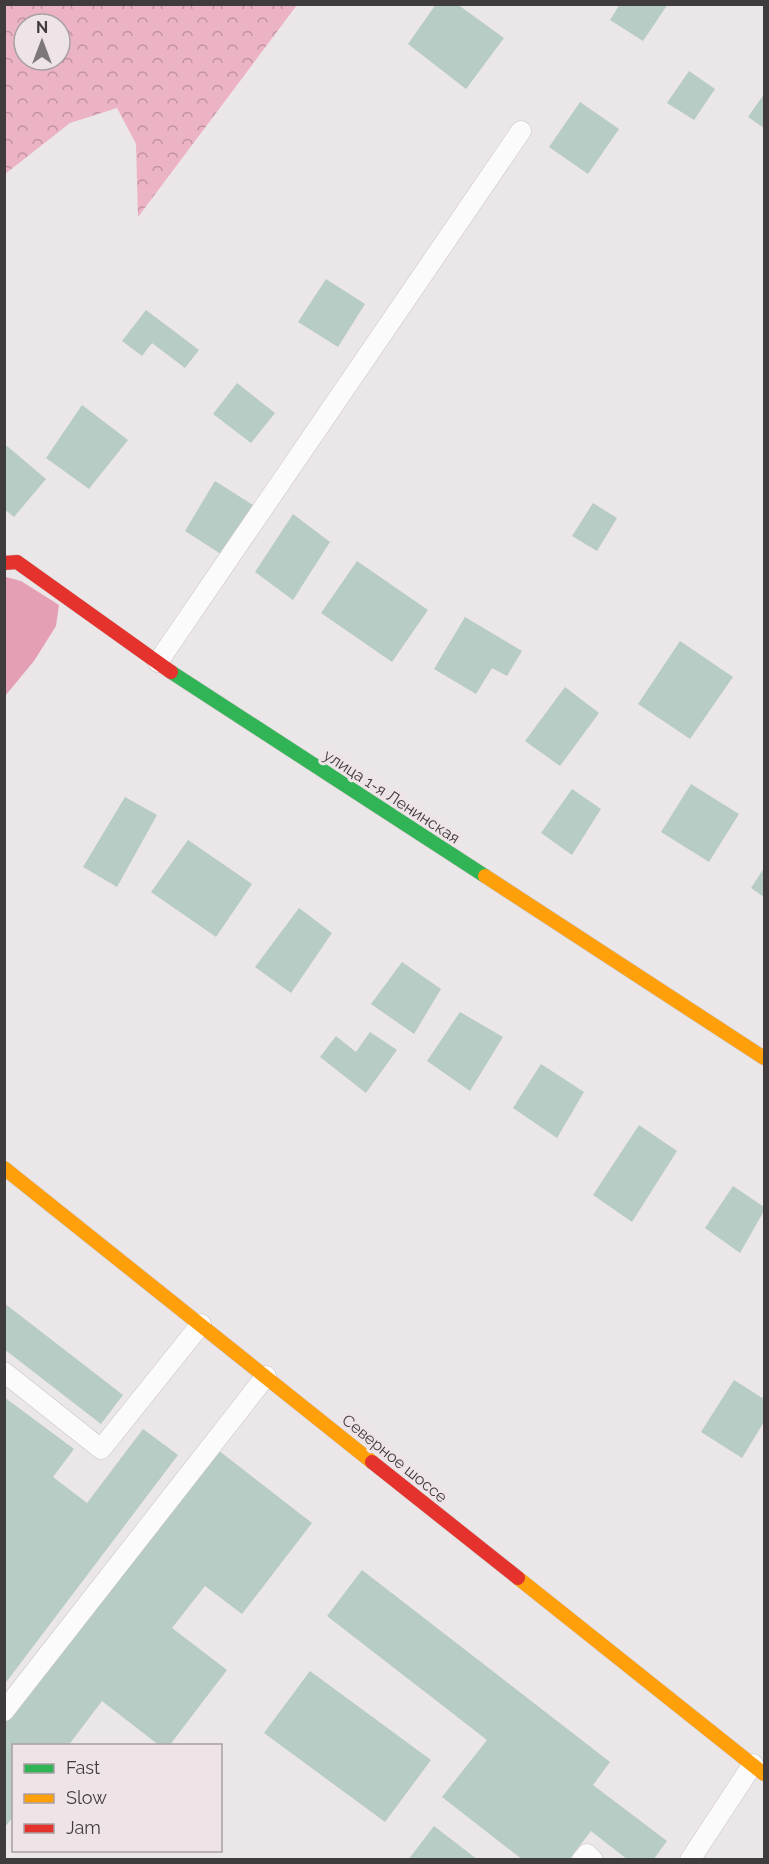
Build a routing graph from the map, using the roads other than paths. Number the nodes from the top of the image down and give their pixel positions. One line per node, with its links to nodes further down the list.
1 (521, 131): 3 (lane)
2 (4, 563): 3 (main road, улица 1-я Ленинская)
3 (158, 662): 4 (main road, улица 1-я Ленинская)
4 (765, 1058)
5 (4, 1168): 6 (main road, Северное шоссе)
6 (201, 1324): 7 (lane); 8 (main road, Северное шоссе)
7 (4, 1372)
8 (266, 1376): 9 (lane); 10 (main road, Северное шоссе)
9 (4, 1711)
10 (759, 1769): 13 (lane)
11 (582, 1860): 12 (lane)
12 (593, 1860)
13 (690, 1860)

